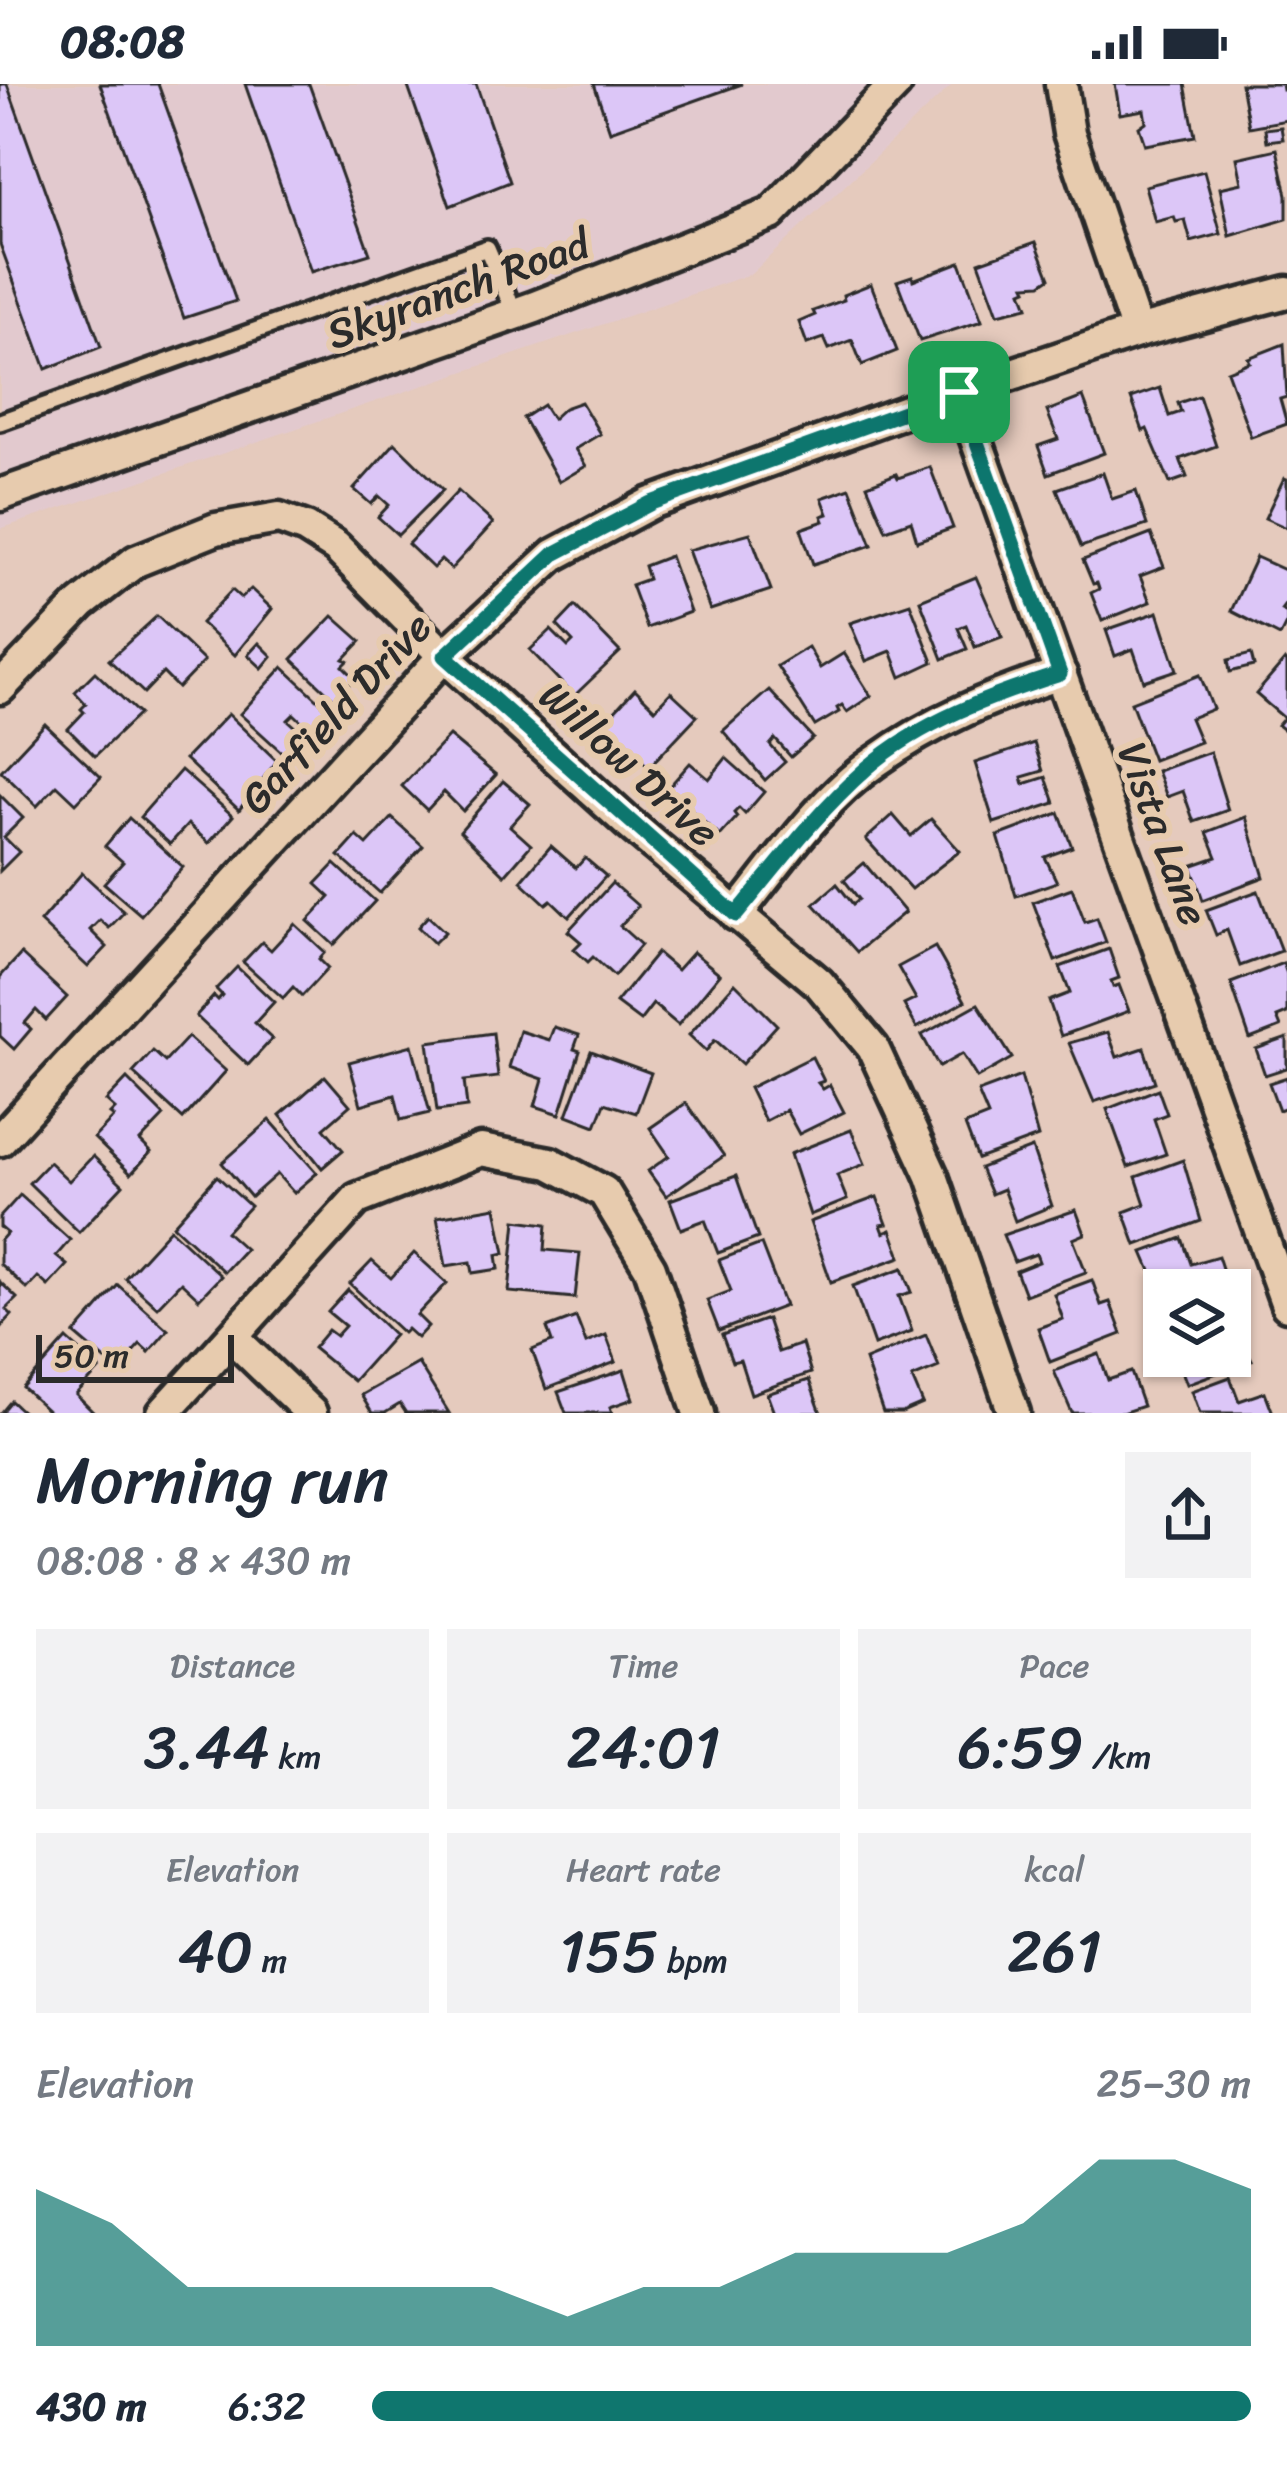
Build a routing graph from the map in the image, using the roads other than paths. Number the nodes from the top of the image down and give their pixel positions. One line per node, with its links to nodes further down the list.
1 (1061, 84): 5 (street)
2 (888, 88): 4 (street, Skyranch Road)
3 (1287, 292): 5 (street, Garfield Drive)
4 (514, 314): 7 (lane); 8 (street, Skyranch Road)
5 (1138, 332): 6 (street, Garfield Drive)
6 (959, 392): 9 (street, Garfield Drive); 10 (street, Vista Lane)
7 (0, 422)
8 (0, 495)
9 (445, 656): 11 (street, Willow Drive); 12 (street, Willow Drive); 13 (street, Garfield Drive)
10 (1060, 674): 12 (street); 14 (street, Vista Lane)
11 (0, 688)
12 (736, 915): 19 (street, Willow Drive)
13 (4, 1126)
14 (1287, 1305)
15 (233, 1338): 16 (street); 17 (street); 18 (street)
16 (163, 1413)
17 (311, 1413)
18 (699, 1413)
19 (1014, 1413)

